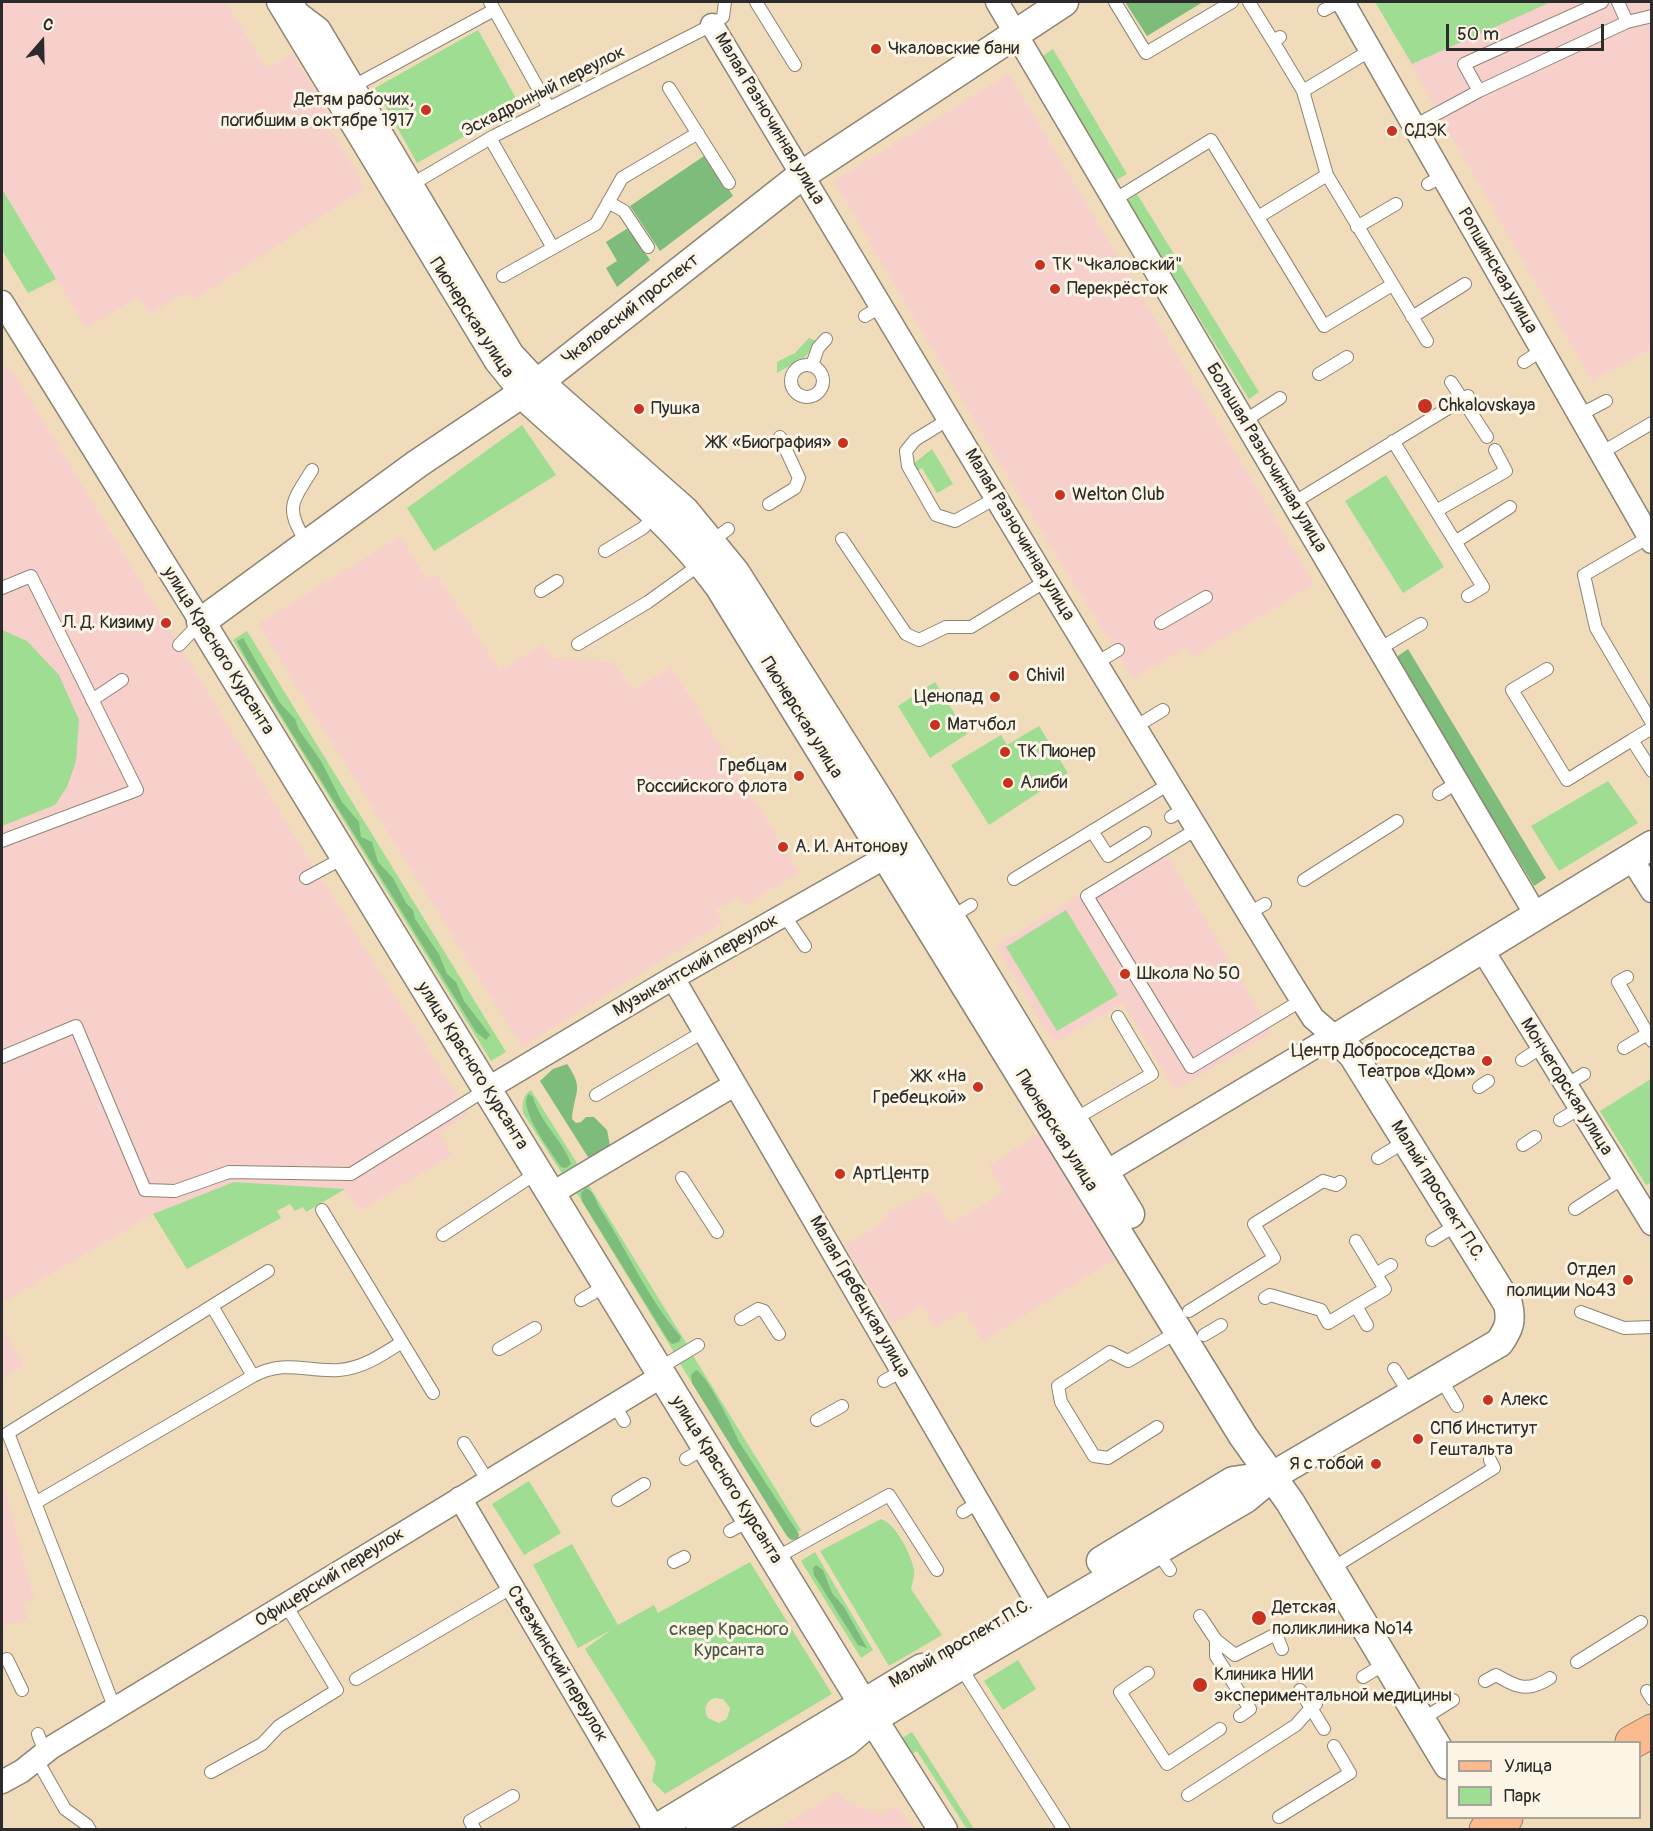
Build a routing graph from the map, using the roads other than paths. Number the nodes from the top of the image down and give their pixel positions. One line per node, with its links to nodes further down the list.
1 (278, 2): 31 (street, Пионерская улица)
2 (291, 2): 20 (street, Пионерская улица)
3 (725, 2): 16 (lane)
4 (756, 2): 19 (lane)
5 (997, 2): 17 (street, Большая Разночинная улица)
6 (1064, 2): 17 (street, Чкаловский проспект)
7 (1115, 2): 8 (lane)
8 (1232, 2)
9 (1249, 2): 22 (lane)
10 (1602, 2): 23 (lane)
11 (1618, 2): 15 (lane)
12 (1335, 4): 18 (street, Ропшинская улица)
13 (492, 6): 20 (lane); 24 (lane)
14 (1652, 16): 15 (lane)
15 (1628, 22): 23 (lane)
16 (712, 26): 24 (lane, Эскадронный переулок); 28 (street, Малая Разночинная улица)
17 (1015, 34): 28 (street, Чкаловский проспект); 32 (street, Большая Разночинная улица)
18 (1371, 51): 22 (lane); 25 (street, Ропшинская улица)
19 (795, 65)
20 (352, 87): 31 (street, Пионерская улица)
21 (669, 88): 26 (lane)
22 (1303, 91): 29 (lane)
23 (1479, 91): 25 (lane)
24 (549, 108): 27 (lane, Эскадронный переулок)
25 (1414, 126): 55 (street, Ропшинская улица)
26 (698, 133): 30 (lane); 33 (lane)
27 (490, 138): 31 (lane, Эскадронный переулок); 38 (lane)
28 (802, 175): 51 (street, Чкаловский проспект); 56 (street, Малая Разночинная улица)
29 (1327, 176): 35 (lane); 36 (lane)
30 (729, 183)
31 (403, 189): 51 (street, Пионерская улица)
32 (1114, 200): 35 (lane); 57 (street, Большая Разночинная улица)
33 (608, 202): 37 (lane); 38 (lane)
34 (1396, 204): 36 (lane)
35 (1258, 217): 41 (lane)
36 (1357, 227): 41 (lane)
37 (648, 247)
38 (553, 248): 39 (lane)
39 (502, 276)
40 (1465, 284): 43 (lane)
41 (1392, 285): 43 (lane)
42 (2, 302): 44 (street, улица Красного Курсанта)
43 (1412, 317): 46 (lane)
44 (8, 327): 83 (street, улица Красного Курсанта)
45 (826, 339): 48 (lane)
46 (1426, 341)
47 (1347, 357): 49 (lane)
48 (812, 365)
49 (1319, 374)
50 (1451, 382): 52 (lane)
51 (530, 388): 70 (street, Пионерская улица); 74 (street, Пионерская улица); 75 (street, Чкаловский проспект)
52 (1466, 397): 60 (lane); 61 (lane)
53 (1280, 398): 57 (lane)
54 (1606, 401): 55 (lane)
55 (1579, 415): 63 (street, Ропшинская улица)
56 (950, 419): 65 (street, Малая Разночинная улица); 65 (lane)
57 (1244, 421): 66 (street, Большая Разночинная улица)
58 (1652, 423): 63 (lane)
59 (780, 437): 67 (lane)
60 (1487, 437)
61 (1393, 441): 66 (lane); 69 (lane)
62 (1495, 450): 69 (lane)
63 (1601, 453): 72 (street, Ропшинская улица)
64 (312, 470): 75 (lane)
65 (996, 498): 78 (street, Малая Разночинная улица)
66 (1293, 503): 88 (street, Большая Разночинная улица)
67 (769, 504)
68 (1510, 507): 73 (lane)
69 (1436, 512): 73 (lane)
70 (657, 514): 74 (street, Пионерская улица); 76 (lane)
71 (842, 539): 78 (lane)
72 (1650, 540): 95 (lane)
73 (1455, 542): 81 (lane)
74 (714, 544): 86 (lane); 106 (street, Пионерская улица)
75 (308, 545): 83 (street, Чкаловский проспект)
76 (605, 551)
77 (557, 581): 80 (lane)
78 (1046, 581): 90 (street, Малая Разночинная улица)
79 (2, 588): 93 (lane)
80 (541, 591)
81 (1468, 596)
82 (1206, 597): 84 (lane)
83 (201, 622): 87 (lane); 108 (street, улица Красного Курсанта)
84 (1161, 623)
85 (1421, 624): 88 (lane)
86 (578, 644)
87 (179, 645)
88 (1379, 649): 114 (street, Большая Разночинная улица)
89 (1118, 650): 90 (lane)
90 (1096, 663): 96 (street, Малая Разночинная улица)
91 (1547, 669): 98 (lane)
92 (122, 680): 93 (lane)
93 (92, 700): 105 (lane)
94 (1163, 710): 96 (lane)
95 (1652, 723)
96 (1135, 727): 100 (street, Малая Разночинная улица)
97 (1652, 728): 98 (lane)
98 (1632, 740): 99 (lane)
99 (1652, 771)
100 (1169, 784): 102 (street, Малая Разночинная улица); 103 (lane)
101 (1397, 821): 111 (lane)
102 (1197, 829): 119 (street, Малая Разночинная улица); 119 (lane)
103 (1092, 831): 104 (lane); 110 (lane)
104 (1145, 833)
105 (2, 841)
106 (897, 851): 113 (street, Музыкантский переулок); 132 (street, Пионерская улица); 139 (street, Пионерская улица)
107 (1641, 851): 112 (street); 114 (street)
108 (345, 857): 109 (lane); 129 (street, улица Красного Курсанта)
109 (306, 878)
110 (1014, 879)
111 (1304, 880)
112 (1652, 891)
113 (784, 915): 115 (lane); 118 (street, Музыкантский переулок)
114 (1536, 915): 116 (street)
115 (805, 946)
116 (1482, 949): 122 (street); 124 (street, Мончегорская улица)
117 (1627, 977): 123 (lane)
118 (673, 978): 121 (street, Малая Гребецкая улица); 129 (street, Музыкантский переулок)
119 (1302, 1000): 122 (street, Малая Разночинная улица)
120 (1118, 1017): 132 (lane)
121 (703, 1032): 128 (street, Малая Гребецкая улица); 130 (lane)
122 (1336, 1038): 135 (street, Малый проспект П.С.); 139 (street)
123 (1649, 1038): 125 (lane)
124 (1542, 1047): 127 (lane); 131 (street, Мончегорская улица)
125 (1624, 1048)
126 (2, 1057): 129 (lane)
127 (1522, 1060)
128 (734, 1084): 142 (street); 192 (street, Малая Гребецкая улица)
129 (487, 1089): 142 (street, улица Красного Курсанта)
130 (596, 1095)
131 (1580, 1108): 133 (lane); 140 (street, Мончегорская улица)
132 (1074, 1120): 139 (street, Пионерская улица)
133 (1560, 1120)
134 (1535, 1137): 136 (lane)
135 (1406, 1141): 137 (lane); 146 (street, Малый проспект П.С.)
136 (1522, 1145)
137 (1378, 1158)
138 (682, 1178): 147 (lane)
139 (1097, 1178): 162 (street, Пионерская улица)
140 (1623, 1178): 143 (lane); 145 (street, Мончегорская улица)
141 (1340, 1182): 162 (lane)
142 (544, 1183): 148 (lane); 154 (street, улица Красного Курсанта)
143 (1575, 1209)
144 (322, 1210): 166 (lane)
145 (1649, 1216)
146 (1458, 1224): 149 (lane); 172 (street, Малый проспект П.С.)
147 (717, 1232)
148 (443, 1235)
149 (1432, 1240)
150 (1356, 1241): 153 (lane)
151 (1391, 1265): 153 (lane)
152 (268, 1271): 157 (lane)
153 (1376, 1274): 158 (lane)
154 (607, 1285): 156 (lane); 170 (street, улица Красного Курсанта)
155 (1265, 1298): 158 (lane)
156 (581, 1300)
157 (212, 1306): 171 (lane); 186 (lane)
158 (1356, 1306): 161 (lane)
159 (1581, 1312): 163 (lane)
160 (741, 1319): 165 (lane)
161 (1367, 1325)
162 (1198, 1326): 178 (lane); 181 (street, Пионерская улица); 181 (street, Пионерская улица)
163 (1652, 1327)
164 (535, 1328): 168 (lane)
165 (778, 1334)
166 (402, 1342): 171 (lane); 173 (lane)
167 (698, 1345): 170 (lane)
168 (499, 1349)
169 (1394, 1369): 174 (lane)
170 (660, 1373): 182 (street, Офицерский переулок); 187 (street, улица Красного Курсанта)
171 (253, 1376): 186 (lane)
172 (1441, 1378): 174 (street, Малый проспект П.С.); 176 (lane)
173 (435, 1388)
174 (1411, 1396): 181 (street, Малый проспект П.С.)
175 (842, 1406): 177 (lane)
176 (1457, 1406)
177 (817, 1420)
178 (1157, 1427)
179 (464, 1443): 182 (lane)
180 (1490, 1460): 188 (lane)
181 (1274, 1475): 188 (street, Пионерская улица); 192 (street, Малый проспект П.С.)
182 (488, 1481): 184 (street, Офицерский переулок)
183 (644, 1484): 185 (lane)
184 (460, 1498): 190 (street, Съезжинский переулок); 191 (street, Офицерский переулок)
185 (618, 1500)
186 (35, 1503): 208 (lane)
187 (774, 1559): 189 (lane); 209 (street, улица Красного Курсанта)
188 (1331, 1569): 211 (street, Пионерская улица)
189 (937, 1570)
190 (511, 1588): 202 (lane); 225 (street, Съезжинский переулок)
191 (286, 1605): 208 (street, Офицерский переулок); 219 (lane)
192 (1040, 1609): 198 (street, Малый проспект П.С.)
193 (1200, 1616): 195 (lane)
194 (1641, 1622): 199 (lane)
195 (1216, 1640): 196 (lane); 210 (lane)
196 (1282, 1649)
197 (7, 1659): 204 (lane)
198 (956, 1659): 209 (street, Малый проспект П.С.); 230 (lane)
199 (1577, 1662)
200 (1148, 1673): 212 (lane)
201 (1550, 1678): 203 (lane)
202 (356, 1679)
203 (1485, 1682)
204 (22, 1690)
205 (1300, 1690): 207 (lane)
206 (1453, 1700): 211 (lane)
207 (1314, 1706): 213 (lane); 221 (lane)
208 (115, 1709): 217 (street, Офицерский переулок)
209 (867, 1711): 225 (street, Малый проспект П.С.); 228 (street, Малый проспект П.С.); 229 (street, улица Красного Курсанта)
210 (1240, 1716)
211 (1421, 1720): 218 (street, Пионерская улица)
212 (1220, 1729)
213 (1324, 1730)
214 (1652, 1731): 215 (main road)
215 (1635, 1741)
216 (1334, 1746): 223 (lane)
217 (40, 1749): 220 (street, Офицерский переулок); 226 (lane)
218 (1446, 1763)
219 (211, 1772)
220 (2, 1782)
221 (1188, 1795)
222 (513, 1796): 227 (lane)
223 (1279, 1817)
224 (1504, 1819): 231 (main road)
225 (655, 1829)
226 (90, 1830)
227 (475, 1830)
228 (700, 1830)
229 (943, 1830)
230 (1064, 1830)
231 (1486, 1830)

